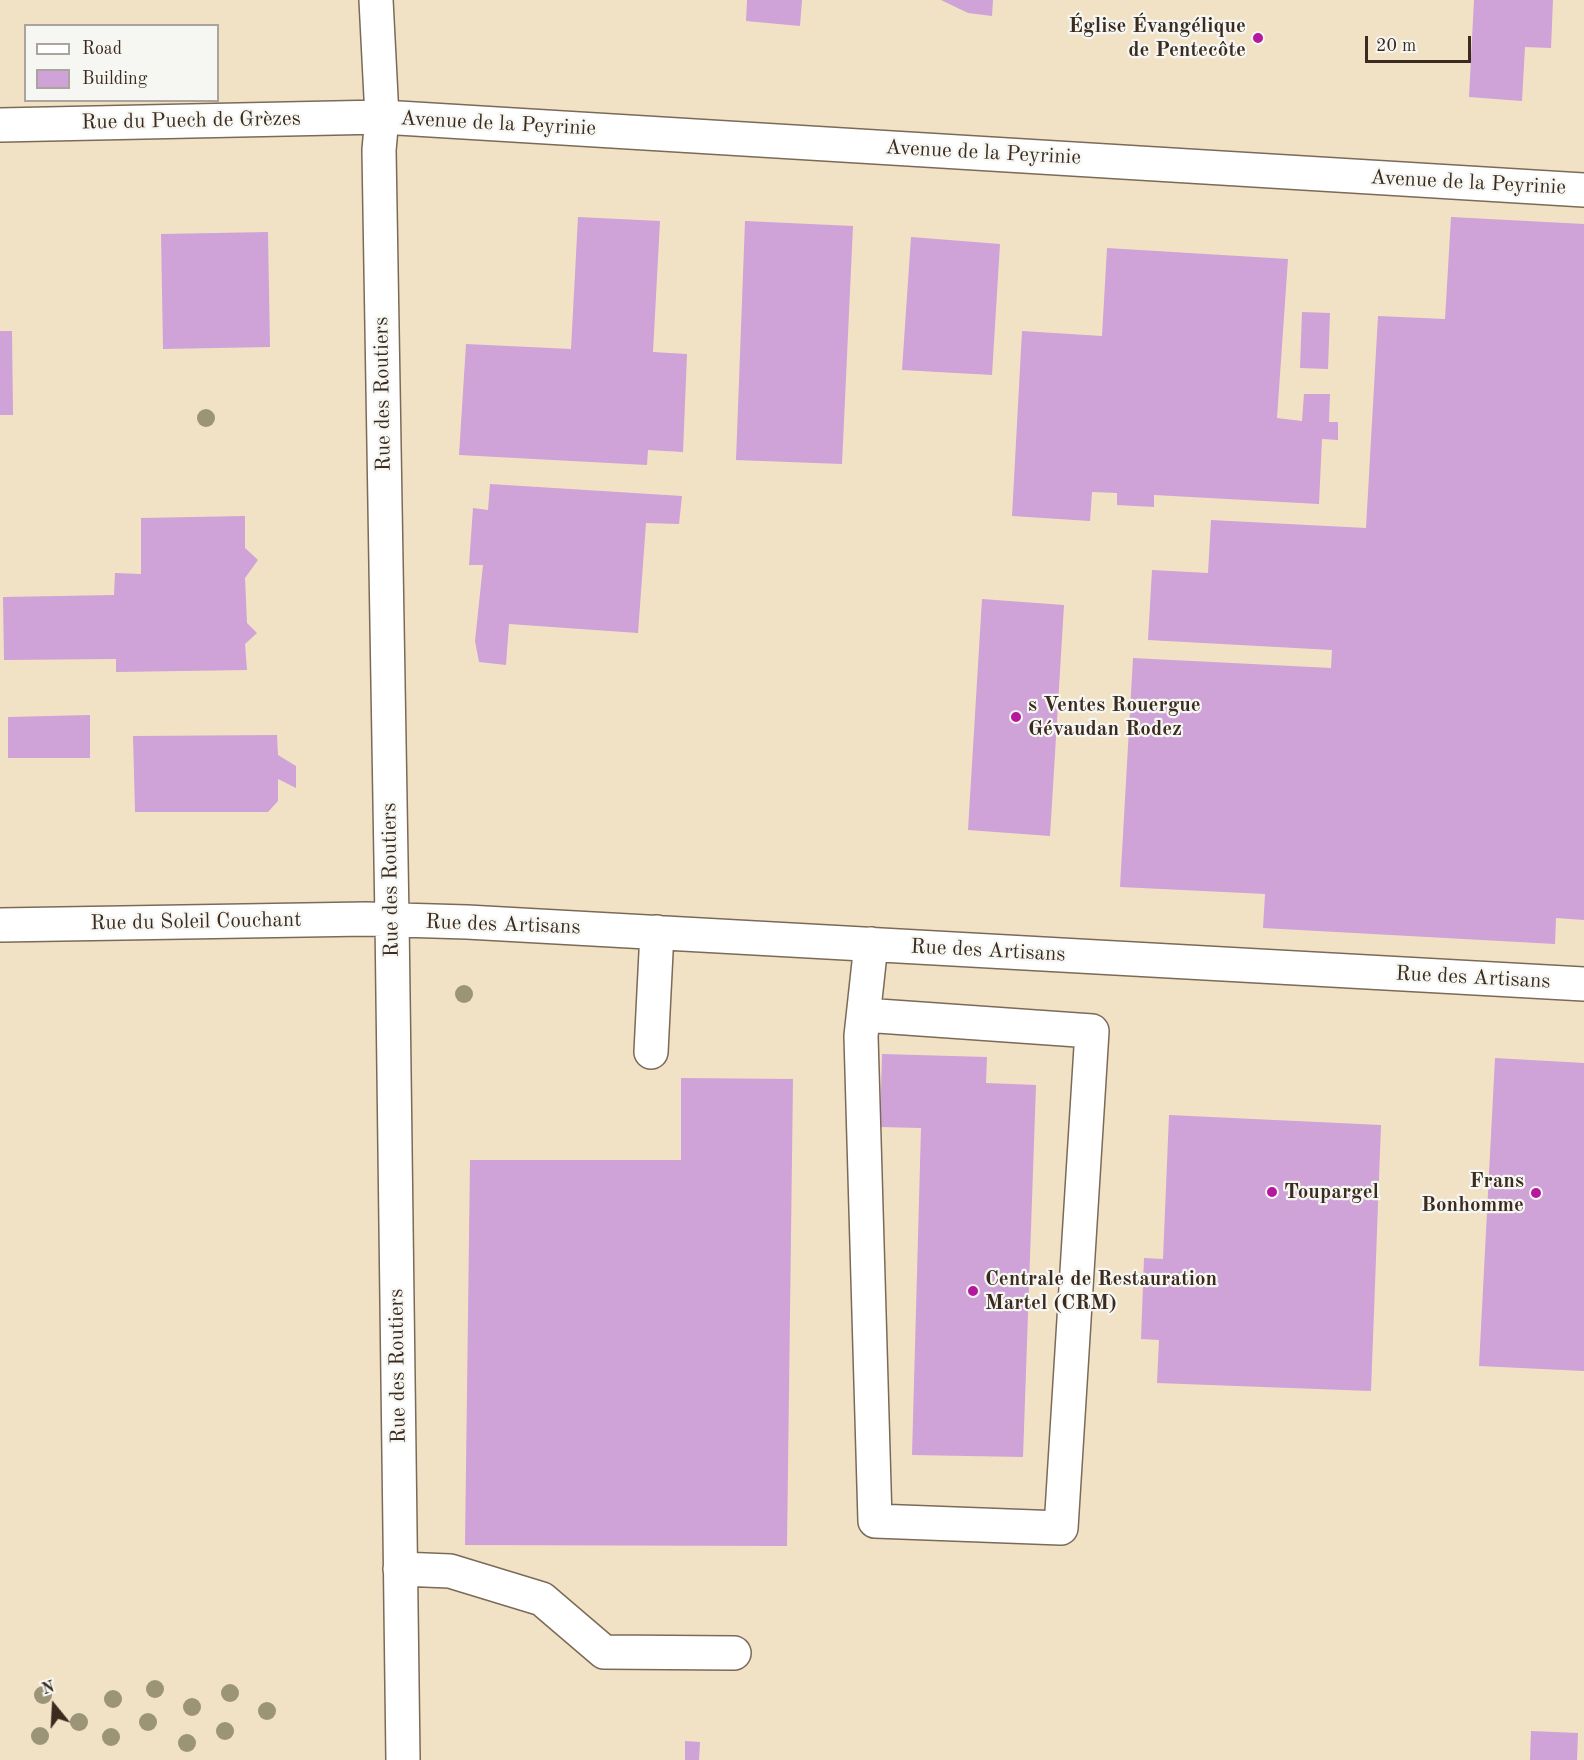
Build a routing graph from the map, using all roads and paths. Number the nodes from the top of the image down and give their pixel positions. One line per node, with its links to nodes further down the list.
1 (376, 0): 2 (street, Rue des Routiers)
2 (382, 117): 3 (street, Rue du Puech de Grèzes); 4 (street, Avenue de la Peyrinie); 5 (street, Rue des Routiers)
3 (0, 125)
4 (1584, 190)
5 (392, 919): 6 (street, Rue du Soleil Couchant); 7 (street, Rue des Artisans); 12 (street, Rue des Routiers)
6 (0, 925)
7 (657, 932): 8 (street, Rue des Artisans); 11 (street)
8 (871, 944): 9 (street, Rue des Artisans); 10 (street)
9 (1584, 984)
10 (864, 1015): 10 (street)
11 (651, 1052)
12 (400, 1569): 13 (street); 14 (street, Rue des Routiers)
13 (734, 1653)
14 (403, 1760)

